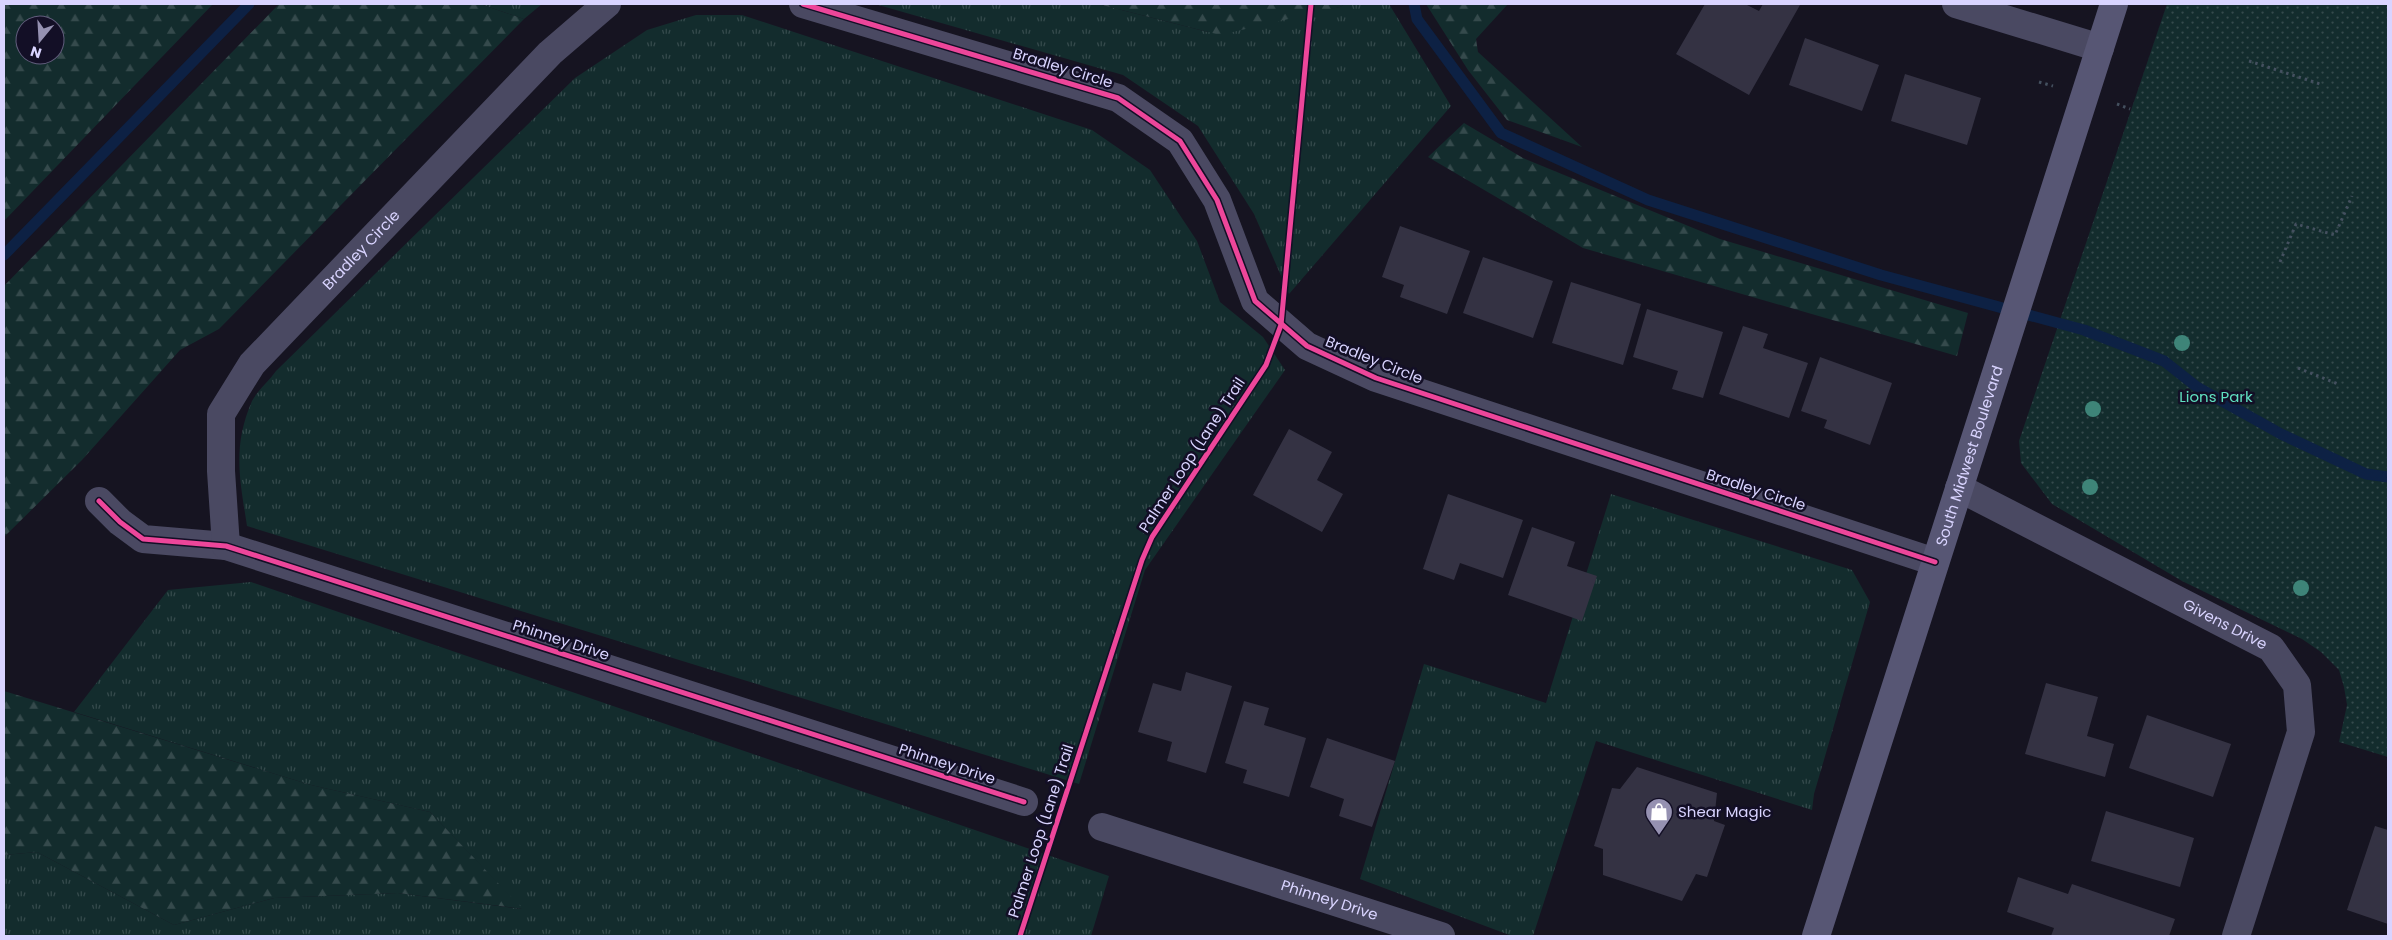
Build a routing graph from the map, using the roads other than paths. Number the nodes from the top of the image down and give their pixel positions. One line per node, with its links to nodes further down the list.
1 (607, 4): 8 (street, Bradley Circle)
2 (803, 4): 9 (street, Bradley Circle)
3 (1956, 4): 5 (street)
4 (2114, 4): 5 (main road, South Midwest Boulevard)
5 (2100, 48): 6 (main road, South Midwest Boulevard)
6 (1959, 488): 9 (main road, South Midwest Boulevard); 14 (street, Givens Drive)
7 (99, 501): 8 (street, Phinney Drive)
8 (226, 546): 10 (street, Phinney Drive)
9 (1935, 562): 13 (main road, South Midwest Boulevard)
10 (1024, 802)
11 (1102, 827): 12 (street, Phinney Drive)
12 (1442, 936)
13 (1816, 936)
14 (2236, 936)

